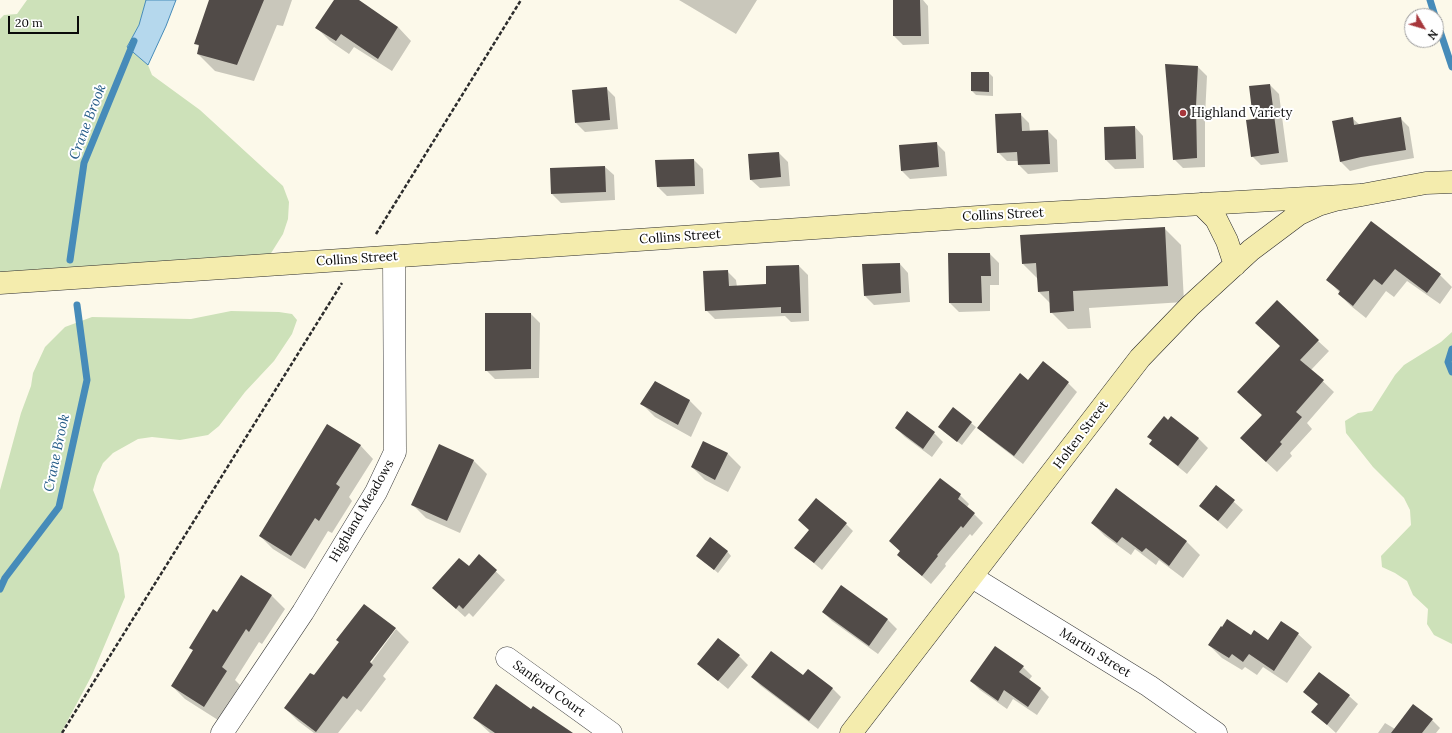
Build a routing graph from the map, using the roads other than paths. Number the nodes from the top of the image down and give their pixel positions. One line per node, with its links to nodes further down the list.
1 (1452, 182): 2 (main road)
2 (1360, 195): 3 (main road, Collins Street); 5 (main road, Holten Street)
3 (1201, 204): 4 (main road, Collins Street); 5 (main road)
4 (394, 257): 6 (main road, Collins Street); 9 (street, Highland Meadows)
5 (1235, 265): 7 (main road, Holten Street)
6 (0, 283)
7 (972, 577): 11 (main road, Holten Street); 12 (street, Martin Street)
8 (507, 658): 10 (street, Sanford Court)
9 (222, 733)
10 (611, 733)
11 (851, 733)
12 (1216, 733)

